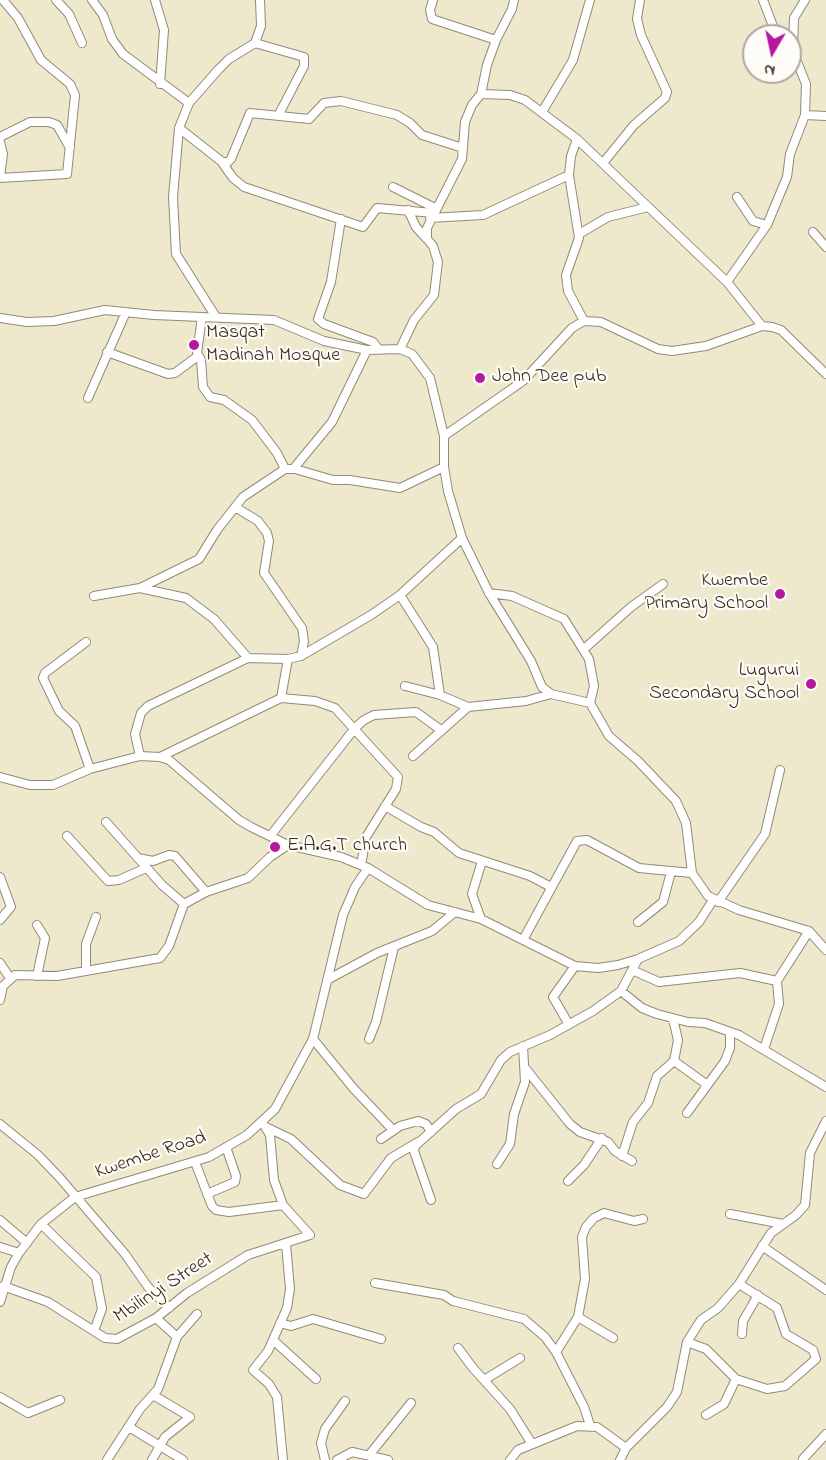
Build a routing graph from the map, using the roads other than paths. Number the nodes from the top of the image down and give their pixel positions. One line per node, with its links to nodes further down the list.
1 (3, 0): 29 (street)
2 (56, 0): 16 (street)
3 (92, 0): 18 (street)
4 (155, 0): 18 (street)
5 (260, 0): 15 (street)
6 (433, 0): 14 (street)
7 (514, 0): 14 (street)
8 (590, 0): 21 (street)
9 (640, 0): 32 (street)
10 (763, 0): 12 (street)
11 (805, 0): 13 (street)
12 (772, 24)
13 (794, 24)
14 (496, 40): 19 (street)
15 (255, 43): 20 (street); 22 (street)
16 (82, 44)
17 (802, 73): 23 (street)
18 (160, 84): 20 (street)
19 (481, 94): 21 (street); 30 (street)
20 (189, 103): 25 (street)
21 (542, 112): 27 (street)
22 (279, 114): 30 (street); 31 (street)
23 (805, 115): 24 (street); 41 (street)
24 (826, 116)
25 (179, 128): 31 (street); 49 (street)
26 (0, 137): 29 (street)
27 (577, 139): 32 (street); 33 (street)
28 (0, 142): 34 (street)
29 (70, 148): 34 (street)
30 (464, 148): 39 (street)
31 (221, 161): 40 (street)
32 (603, 163): 37 (street)
33 (568, 175): 39 (street); 43 (street)
34 (0, 177)
35 (393, 187): 39 (street)
36 (737, 198): 41 (street)
37 (648, 207): 43 (street); 46 (street)
38 (408, 210): 39 (street); 40 (street); 44 (street)
39 (433, 213): 44 (street)
40 (341, 219): 55 (street)
41 (767, 225): 46 (street)
42 (813, 232): 45 (street)
43 (579, 234): 51 (street)
44 (427, 239): 53 (street)
45 (826, 247)
46 (726, 282): 52 (street)
47 (126, 312): 48 (street); 50 (street); 56 (street)
48 (202, 317): 49 (street); 57 (street)
49 (216, 317): 54 (street)
50 (0, 318)
51 (584, 321): 52 (street); 60 (street)
52 (762, 326): 58 (street)
53 (400, 349): 55 (street); 60 (street)
54 (367, 350): 55 (street); 63 (street)
55 (379, 350)
56 (107, 352): 57 (street); 59 (street)
57 (198, 357): 62 (street)
58 (826, 374)
59 (88, 398)
60 (444, 436): 61 (street)
61 (444, 467): 63 (street); 65 (street)
62 (285, 468): 63 (street); 64 (street)
63 (294, 468)
64 (235, 507): 67 (street); 73 (street)
65 (462, 538): 68 (street); 69 (street)
66 (663, 584): 72 (street)
67 (140, 588): 70 (street); 74 (street)
68 (489, 593): 72 (street); 77 (street)
69 (400, 595): 73 (street); 78 (street)
70 (94, 596)
71 (86, 642): 87 (street)
72 (584, 649): 80 (street)
73 (301, 656): 75 (street)
74 (248, 658): 75 (street); 84 (street)
75 (288, 658): 79 (street)
76 (405, 686): 78 (street)
77 (551, 694): 80 (street); 81 (street)
78 (440, 695): 81 (street)
79 (281, 698): 82 (street); 86 (street)
80 (590, 702): 100 (street)
81 (468, 707): 83 (street)
82 (355, 728): 83 (street); 90 (street); 92 (street)
83 (441, 730): 85 (street)
84 (140, 756): 86 (street); 87 (street)
85 (413, 756)
86 (160, 757): 92 (street)
87 (90, 769): 89 (street)
88 (780, 770): 104 (street)
89 (0, 777)
90 (385, 806): 96 (street); 97 (street)
91 (106, 822): 95 (street)
92 (271, 835): 94 (street)
93 (67, 836): 98 (street)
94 (288, 845): 97 (street); 103 (street)
95 (138, 858): 98 (street); 103 (street)
96 (482, 861): 102 (street); 108 (street)
97 (365, 867): 106 (street); 123 (street, Kwembe Road)
98 (146, 868): 105 (street)
99 (671, 872): 100 (street); 102 (street); 110 (street)
100 (692, 873): 104 (street)
101 (0, 877): 109 (street)
102 (551, 887): 113 (street)
103 (206, 892): 105 (street)
104 (715, 901): 112 (street); 116 (street)
105 (184, 904): 119 (street)
106 (455, 912): 108 (street); 114 (street)
107 (96, 917): 119 (street)
108 (481, 919): 113 (street)
109 (0, 920)
110 (638, 922)
111 (38, 925): 121 (street)
112 (809, 931): 115 (street); 124 (street)
113 (524, 938): 118 (street)
114 (394, 947): 123 (street); 131 (street)
115 (826, 950)
116 (638, 959): 118 (street); 120 (street)
117 (0, 963): 122 (street)
118 (575, 966): 128 (street)
119 (86, 969): 121 (street)
120 (632, 970): 124 (street); 125 (street)
121 (37, 976): 122 (street)
122 (10, 978): 126 (street)
123 (327, 980): 130 (street, Kwembe Road)
124 (777, 981): 133 (street)
125 (621, 991): 127 (street); 128 (street)
126 (0, 1000)
127 (672, 1019): 129 (street); 134 (street)
128 (568, 1023): 132 (street)
129 (730, 1032): 133 (street); 136 (street)
130 (313, 1039): 141 (street, Kwembe Road); 142 (street)
131 (369, 1039)
132 (523, 1046): 135 (street); 143 (street)
133 (764, 1049): 137 (street)
134 (674, 1061): 136 (street); 148 (street)
135 (526, 1069): 144 (street); 151 (street)
136 (706, 1084): 138 (street)
137 (826, 1087)
138 (687, 1113)
139 (826, 1121): 161 (street)
140 (0, 1124): 154 (street)
141 (265, 1125): 146 (street); 147 (street, Kwembe Road); 156 (street)
142 (393, 1130): 143 (street); 145 (street)
143 (431, 1132): 146 (street)
144 (602, 1138): 148 (street); 152 (street)
145 (381, 1139)
146 (419, 1141): 155 (street)
147 (226, 1147): 150 (street, Kwembe Road); 153 (street)
148 (622, 1156): 149 (street)
149 (632, 1161)
150 (195, 1162): 153 (street); 154 (street, Kwembe Road)
151 (497, 1164)
152 (568, 1181)
153 (207, 1194): 156 (street)
154 (75, 1197): 160 (street, Kwembe Road); 173 (street)
155 (431, 1200)
156 (283, 1205): 163 (street, Mbilinyi Street)
157 (730, 1214): 161 (street)
158 (643, 1219): 175 (street)
159 (0, 1220): 162 (street)
160 (41, 1224): 162 (street, Kwembe Road); 178 (street)
161 (783, 1224): 164 (street)
162 (27, 1243): 166 (street, Kwembe Road)
163 (286, 1244): 173 (street, Mbilinyi Street); 177 (street)
164 (762, 1246): 168 (street); 170 (street)
165 (0, 1247): 166 (street)
166 (19, 1253): 169 (street, Kwembe Road)
167 (375, 1283): 186 (street)
168 (739, 1284): 171 (street); 184 (street)
169 (3, 1286): 172 (street, Kwembe Road); 178 (street, Mbilinyi Street)
170 (826, 1290)
171 (758, 1295): 179 (street); 189 (street)
172 (0, 1302)
173 (169, 1308): 176 (street, Mbilinyi Street)
174 (197, 1314): 180 (street)
175 (578, 1317): 181 (street); 186 (street)
176 (156, 1318): 178 (street, Mbilinyi Street); 180 (street)
177 (280, 1323): 182 (street); 183 (street)
178 (94, 1331)
179 (742, 1334)
180 (177, 1337): 191 (street)
181 (613, 1338)
182 (381, 1339)
183 (273, 1340): 188 (street); 208 (street)
184 (687, 1342): 189 (street); 202 (street)
185 (458, 1348): 190 (street)
186 (556, 1352): 197 (street)
187 (520, 1358): 190 (street)
188 (316, 1379)
189 (736, 1379): 196 (street)
190 (484, 1380): 200 (street)
191 (153, 1395): 198 (street); 201 (street)
192 (0, 1397): 193 (street)
193 (60, 1400)
194 (345, 1401): 209 (street)
195 (411, 1403): 203 (street)
196 (706, 1415)
197 (590, 1425): 200 (street); 202 (street)
198 (129, 1426): 201 (street); 205 (street)
199 (826, 1434): 204 (street)
200 (532, 1444): 212 (street)
201 (158, 1446): 206 (street); 207 (street)
202 (626, 1448): 213 (street)
203 (370, 1454): 210 (street); 211 (street)
204 (803, 1459)
205 (107, 1460)
206 (152, 1460)
207 (183, 1460)
208 (283, 1460)
209 (325, 1460)
210 (337, 1460)
211 (388, 1460)
212 (510, 1460)
213 (620, 1460)

